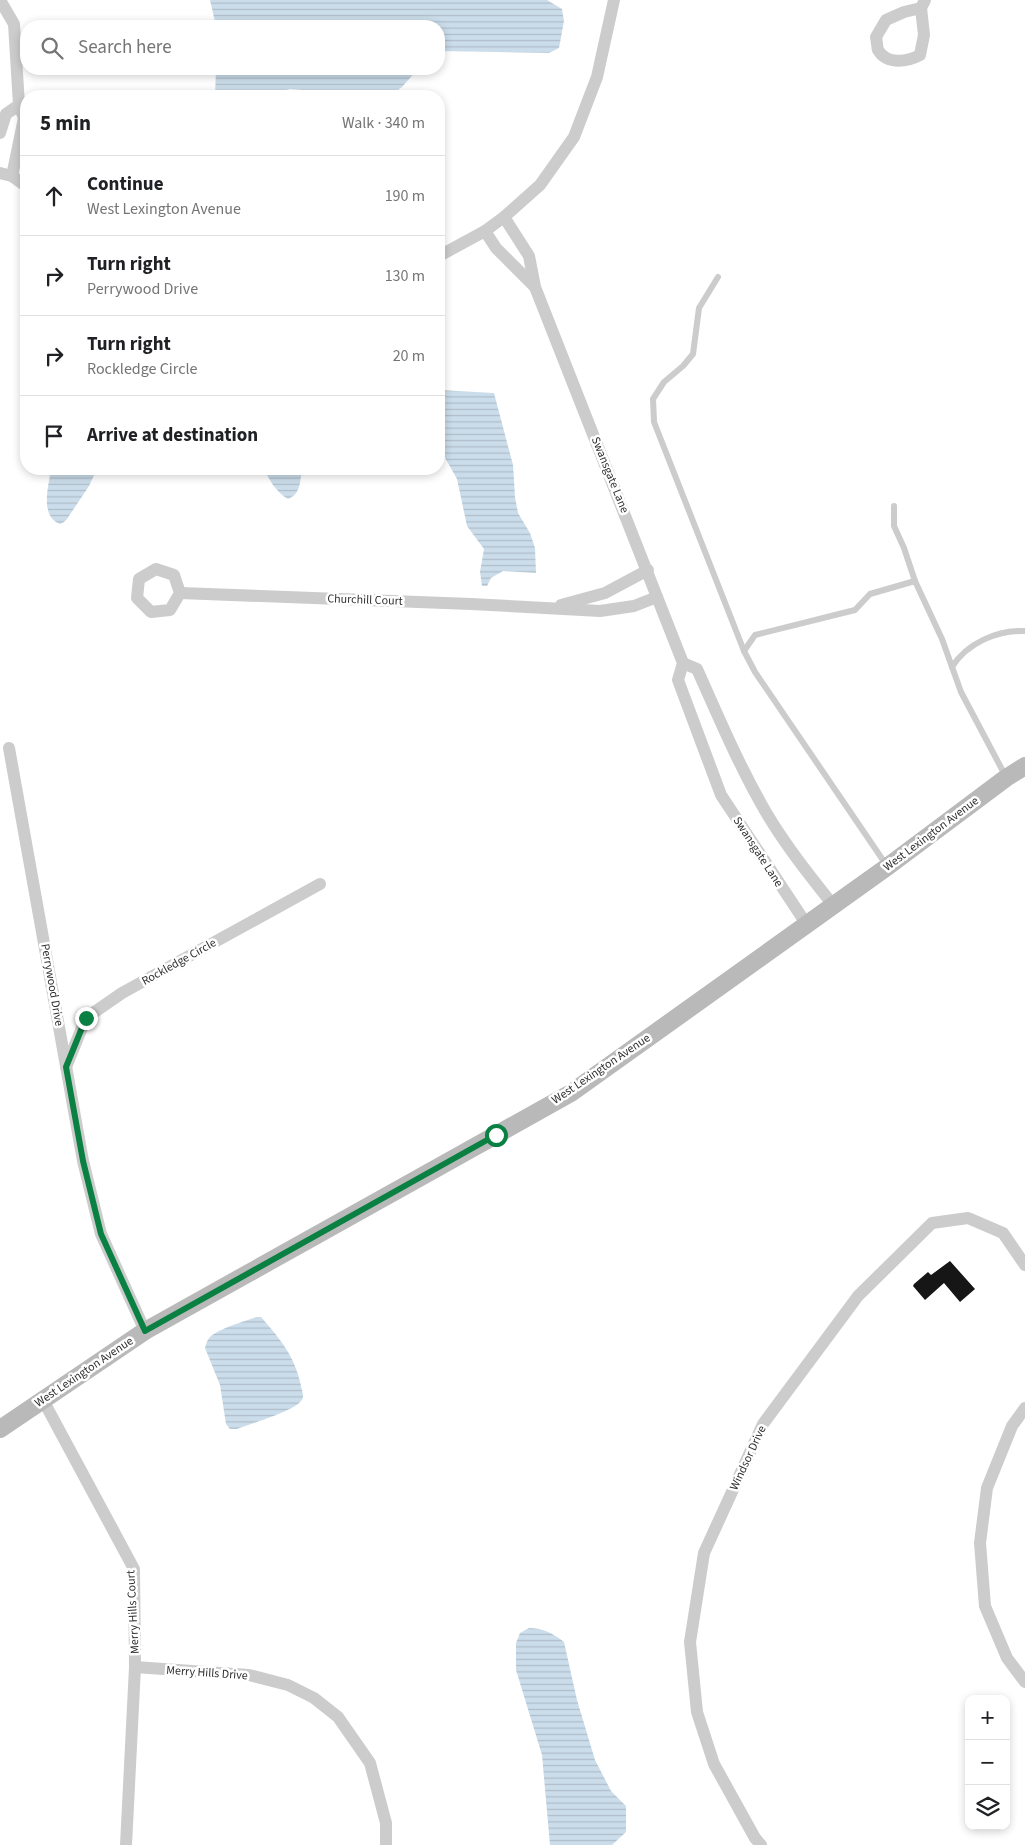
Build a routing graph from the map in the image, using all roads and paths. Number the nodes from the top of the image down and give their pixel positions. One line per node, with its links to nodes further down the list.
1 (0, 0): 4 (street)
2 (614, 0): 9 (street)
3 (923, 4): 3 (street)
4 (19, 105): 6 (street)
5 (20, 130): 7 (street)
6 (0, 133)
7 (6, 174): 8 (street)
8 (20, 182)
9 (504, 217): 10 (street); 13 (street, Swansgate Lane)
10 (484, 231): 11 (street); 13 (street, Swansgate Lane)
11 (445, 253)
12 (718, 277): 21 (lane)
13 (535, 287): 15 (street, Swansgate Lane)
14 (894, 506): 16 (lane)
15 (648, 570): 18 (street, Swansgate Lane); 19 (street, Churchill Court)
16 (915, 581): 21 (lane); 23 (lane)
17 (180, 593): 19 (street, Churchill Court)
18 (657, 598): 19 (street, Churchill Court); 22 (street, Swansgate Lane)
19 (549, 608)
20 (1025, 630): 23 (lane)
21 (744, 652): 27 (lane)
22 (684, 663): 29 (street, Swansgate Lane); 30 (street, Swansgate Lane)
23 (952, 667): 26 (lane)
24 (9, 748): 31 (street, Perrywood Drive)
25 (1025, 766): 26 (street, West Lexington Avenue)
26 (1006, 778): 27 (street, West Lexington Avenue)
27 (888, 867): 29 (street, West Lexington Avenue)
28 (320, 884): 31 (street, Rockledge Circle)
29 (833, 905): 30 (street, West Lexington Avenue)
30 (807, 925): 33 (street, West Lexington Avenue)
31 (66, 1067): 33 (street, Perrywood Drive)
32 (1025, 1265): 41 (street, Windsor Drive)
33 (145, 1331): 34 (street, West Lexington Avenue)
34 (43, 1400): 36 (street, West Lexington Avenue); 37 (street, Merry Hills Court)
35 (1025, 1408): 38 (street)
36 (0, 1429)
37 (135, 1667): 39 (street, Merry Hills Court); 40 (street, Merry Hills Drive)
38 (1025, 1682)
39 (126, 1845)
40 (386, 1845)
41 (761, 1845)

